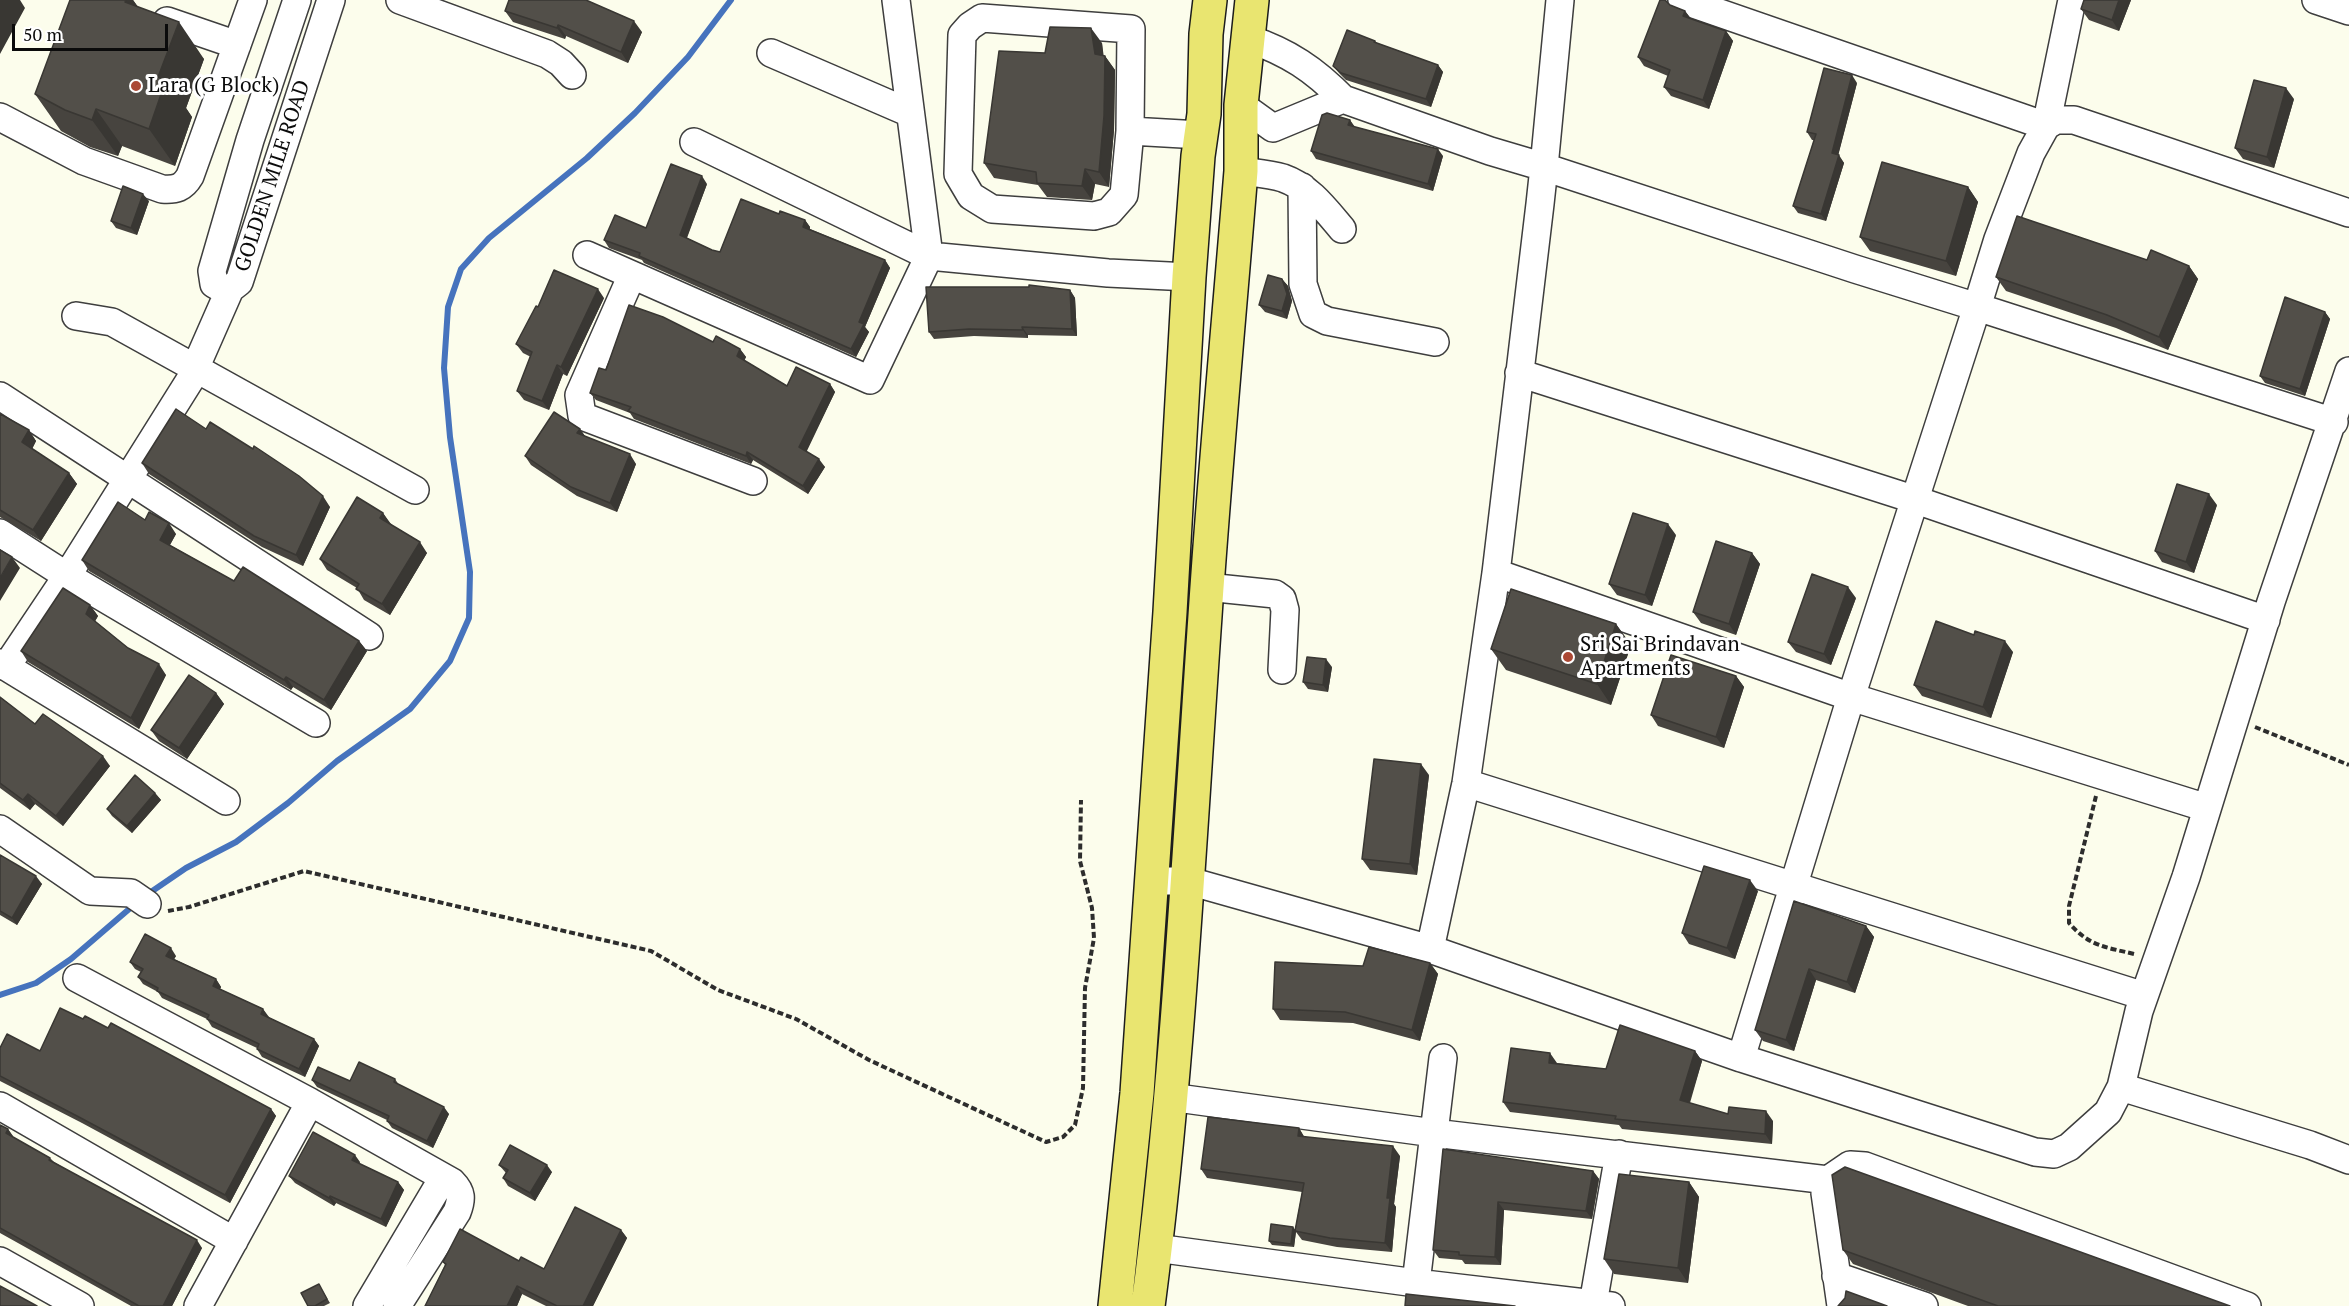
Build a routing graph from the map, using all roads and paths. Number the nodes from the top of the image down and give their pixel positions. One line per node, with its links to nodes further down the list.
1 (253, 0): 15 (street)
2 (297, 0): 25 (street, GOLDEN MILE ROAD)
3 (331, 0): 27 (street, GOLDEN MILE ROAD)
4 (400, 0): 17 (street)
5 (896, 0): 20 (street)
6 (1210, 0): 24 (main road)
7 (1252, 0): 14 (main road)
8 (1560, 0): 28 (street)
9 (1682, 0): 22 (street)
10 (2072, 0): 22 (street)
11 (2316, 0): 12 (street)
12 (2349, 10)
13 (167, 21): 15 (street)
14 (1249, 39): 18 (street); 19 (main road)
15 (237, 45): 21 (street)
16 (771, 53): 20 (street)
17 (572, 75)
18 (1344, 99): 19 (street); 28 (street)
19 (1241, 105): 29 (main road)
20 (910, 113): 34 (street)
21 (0, 117)
22 (2046, 126): 31 (street); 38 (street)
23 (1130, 131): 23 (street); 24 (street)
24 (1200, 135): 36 (main road)
25 (250, 140): 27 (street); 37 (street, GOLDEN MILE ROAD)
26 (694, 142): 34 (street)
27 (281, 149): 37 (street, GOLDEN MILE ROAD)
28 (1544, 167): 38 (street); 43 (street)
29 (1241, 171): 30 (street); 52 (main road)
30 (1302, 187): 32 (street); 40 (street)
31 (2349, 213)
32 (1342, 229)
33 (587, 255): 35 (street)
34 (929, 256): 35 (street); 36 (street)
35 (632, 275): 47 (street)
36 (1189, 277): 51 (main road)
37 (222, 286): 41 (street)
38 (1977, 306): 45 (street); 49 (street)
39 (76, 316): 41 (street)
40 (1435, 342)
41 (188, 365): 46 (street); 48 (street)
42 (2349, 371): 45 (street)
43 (1519, 373): 49 (street); 54 (street)
44 (0, 396): 46 (street)
45 (2334, 422): 56 (street)
46 (121, 474): 53 (street); 57 (street)
47 (753, 481)
48 (415, 490)
49 (1916, 500): 56 (street); 60 (street)
50 (0, 533): 53 (street)
51 (1174, 550): 52 (main road); 70 (main road)
52 (1210, 552): 55 (main road)
53 (60, 572): 58 (street); 62 (street)
54 (1496, 573): 60 (street); 65 (street)
55 (1208, 587): 59 (street); 71 (main road)
56 (2266, 620): 61 (street)
57 (369, 636)
58 (2, 658): 67 (street)
59 (1282, 670)
60 (1851, 697): 64 (street); 72 (street)
61 (2235, 719): 63 (path); 68 (street)
62 (316, 723)
63 (2349, 765)
64 (2101, 776): 68 (street); 75 (path)
65 (1466, 783): 72 (street); 74 (street)
66 (1081, 800): 73 (path)
67 (226, 801)
68 (2207, 808): 75 (street)
69 (0, 829): 73 (street)
70 (1152, 881): 71 (street); 99 (main road)
71 (1189, 881): 74 (street); 81 (main road)
72 (1794, 886): 77 (street); 79 (street)
73 (142, 900)
74 (1430, 949): 79 (street)
75 (2156, 959): 77 (street)
76 (77, 978): 82 (street)
77 (2144, 996): 80 (street)
78 (1443, 1058): 84 (street)
79 (1741, 1058): 80 (street)
80 (2121, 1088): 86 (street)
81 (1170, 1097): 84 (street); 90 (main road)
82 (310, 1102): 87 (street); 89 (street)
83 (0, 1106): 89 (street)
84 (1434, 1133): 85 (street); 93 (street)
85 (1618, 1154): 88 (street); 94 (street)
86 (2349, 1160)
87 (443, 1178): 97 (street); 98 (street)
88 (1828, 1180): 92 (street); 103 (street)
89 (234, 1241): 96 (street)
90 (1156, 1248): 93 (street); 100 (main road)
91 (0, 1261): 95 (street)
92 (1836, 1276): 101 (street); 102 (street)
93 (1416, 1283): 94 (street)
94 (1602, 1305)
95 (80, 1306)
96 (198, 1306)
97 (367, 1306)
98 (398, 1306)
99 (1115, 1306)
100 (1148, 1306)
101 (1840, 1306)
102 (1924, 1306)
103 (2247, 1306)

